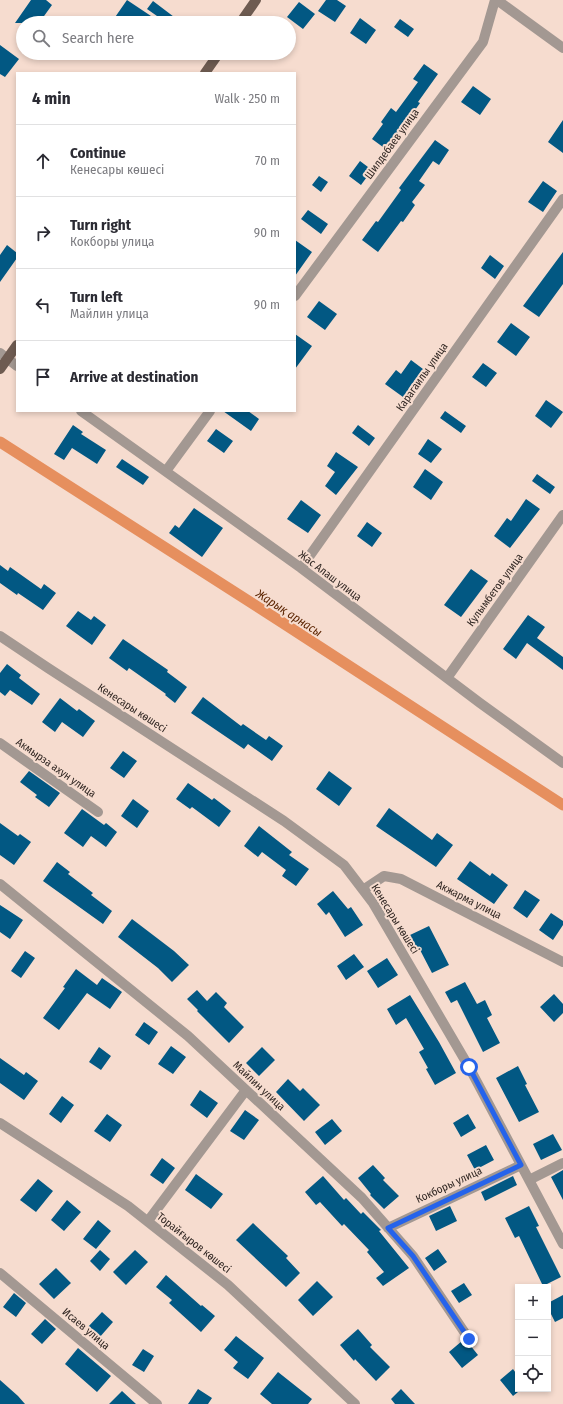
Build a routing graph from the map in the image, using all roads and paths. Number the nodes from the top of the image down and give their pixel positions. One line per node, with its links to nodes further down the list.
1 (256, 0): 3 (main road)
2 (496, 0): 4 (street); 8 (street, Шилдебаев улица)
3 (245, 16)
4 (563, 48)
5 (214, 60): 6 (main road)
6 (206, 72)
7 (563, 199): 17 (street, Карагаилы улица)
8 (296, 295)
9 (16, 346): 10 (main road)
10 (4, 356): 11 (street); 12 (main road)
11 (16, 365)
12 (0, 369)
13 (82, 412): 15 (street, Жас Алаш улица)
14 (209, 412): 15 (street)
15 (166, 471): 17 (street, Жас Алаш улица)
16 (563, 515): 19 (street, Кулымбетов улица)
17 (301, 568): 19 (street, Жас Алаш улица)
18 (0, 636): 24 (street, Кенесары көшесі)
19 (446, 678): 21 (street, Жас Алаш улица)
20 (0, 743): 22 (street, Акмырза ахун улица)
21 (563, 763)
22 (98, 812)
23 (0, 884): 26 (street, Майлин улица)
24 (364, 890): 25 (street, Акжарма улица); 29 (street, Кенесары көшесі)
25 (563, 962)
26 (246, 1090): 31 (street); 32 (street, Майлин улица)
27 (0, 1123): 31 (street, Торайғыров көшесі)
28 (563, 1163): 30 (street)
29 (521, 1165): 30 (street, Кенесары көшесі); 32 (street, Кокборы улица)
30 (529, 1180): 33 (street, Кенесары көшесі)
31 (148, 1222): 37 (street, Торайғыров көшесі)
32 (388, 1228): 35 (street, Майлин улица)
33 (563, 1244)
34 (0, 1273): 36 (street, Исаев улица)
35 (469, 1339)
36 (157, 1404)
37 (355, 1404)

